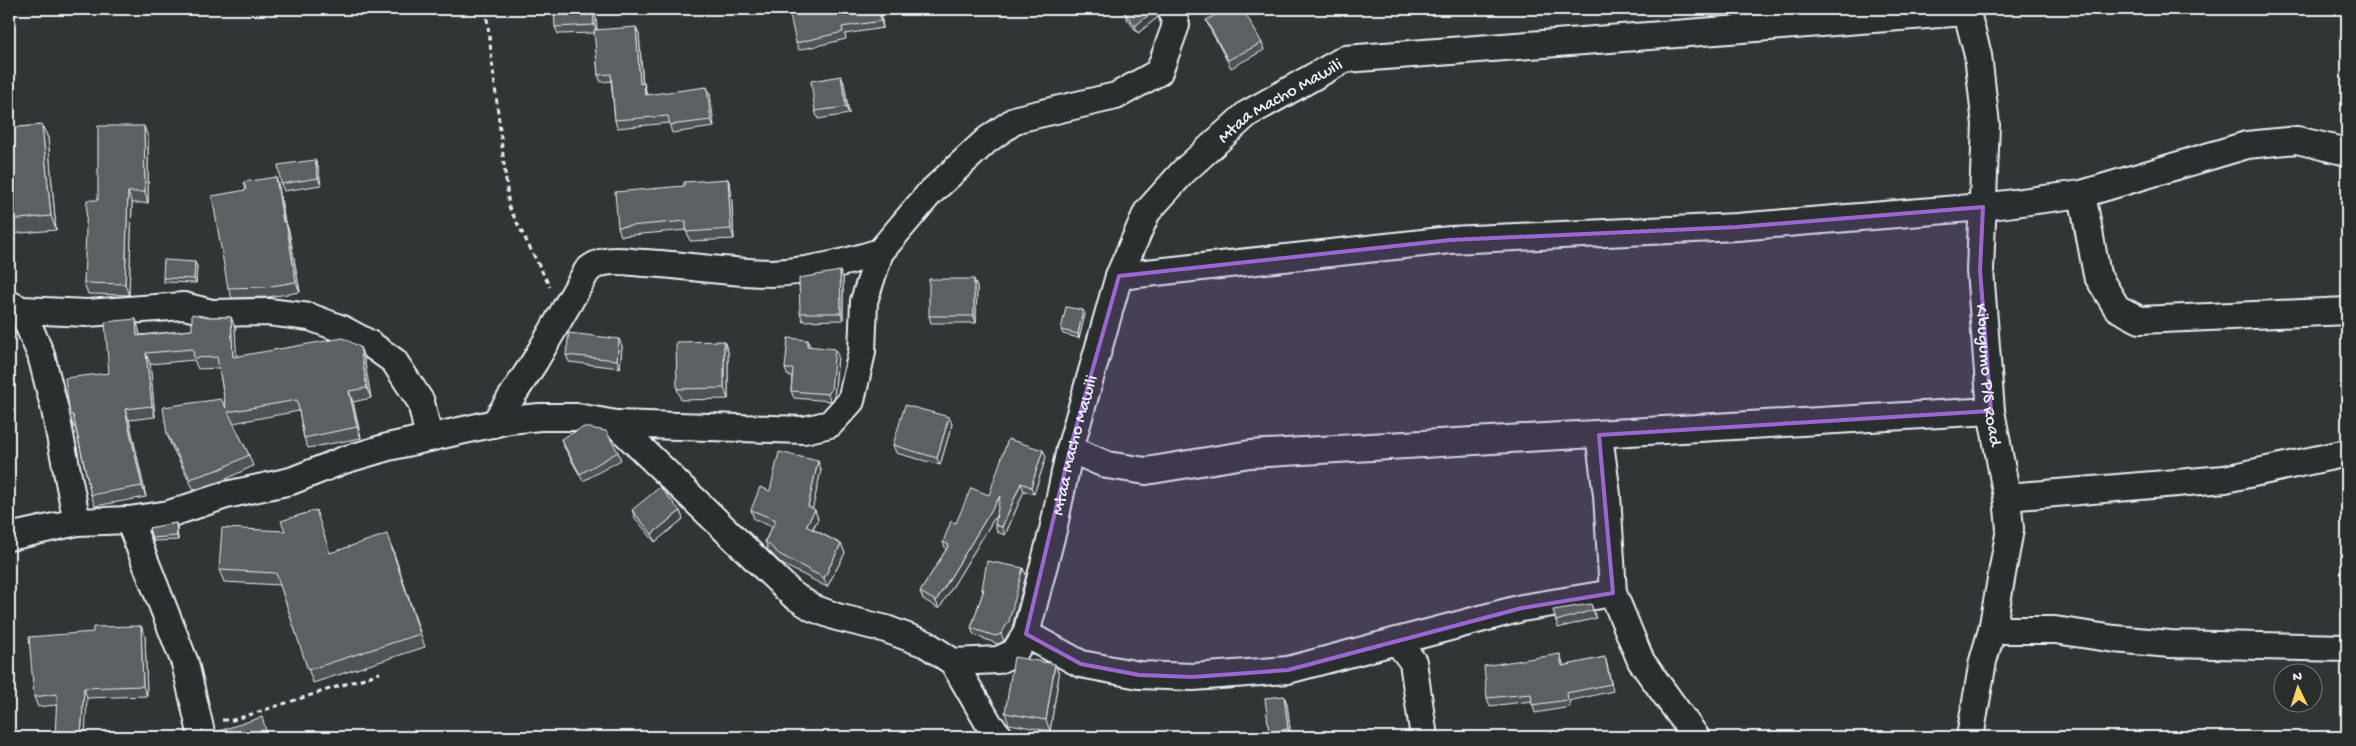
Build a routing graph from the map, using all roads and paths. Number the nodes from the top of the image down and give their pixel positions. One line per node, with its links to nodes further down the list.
1 (486, 9): 11 (path)
2 (1171, 9): 7 (street)
3 (1966, 10): 6 (street, Kibugumo P/S Road); 8 (street, Mtaa Macho Mawili)
4 (2347, 152): 5 (street)
5 (2082, 194): 6 (street); 10 (street)
6 (1983, 207): 8 (street); 12 (street, Kibugumo P/S Road)
7 (880, 252): 11 (street); 14 (street)
8 (1119, 276): 17 (street, Mtaa Macho Mawili)
9 (16, 307): 16 (street); 21 (street)
10 (2347, 311)
11 (563, 313): 13 (street)
12 (1991, 411): 15 (street); 19 (street, Kibugumo P/S Road)
13 (494, 424): 14 (street); 16 (street)
14 (616, 424): 28 (street)
15 (1599, 434): 17 (street); 23 (street)
16 (429, 438): 20 (street)
17 (1070, 449): 25 (street, Mtaa Macho Mawili)
18 (2347, 453): 19 (street)
19 (2007, 497): 24 (street, Kibugumo P/S Road)
20 (129, 520): 21 (street); 30 (street)
21 (77, 522): 22 (street)
22 (9, 537)
23 (1613, 593): 26 (street); 33 (street)
24 (1992, 630): 27 (street); 34 (street, Kibugumo P/S Road)
25 (1026, 634): 26 (street); 28 (street, Mtaa Macho Mawili)
26 (1397, 642): 32 (street)
27 (2347, 648)
28 (953, 662): 31 (street)
29 (380, 673): 30 (path)
30 (200, 728)
31 (1000, 737)
32 (1424, 737)
33 (1696, 737)
34 (1970, 737)

